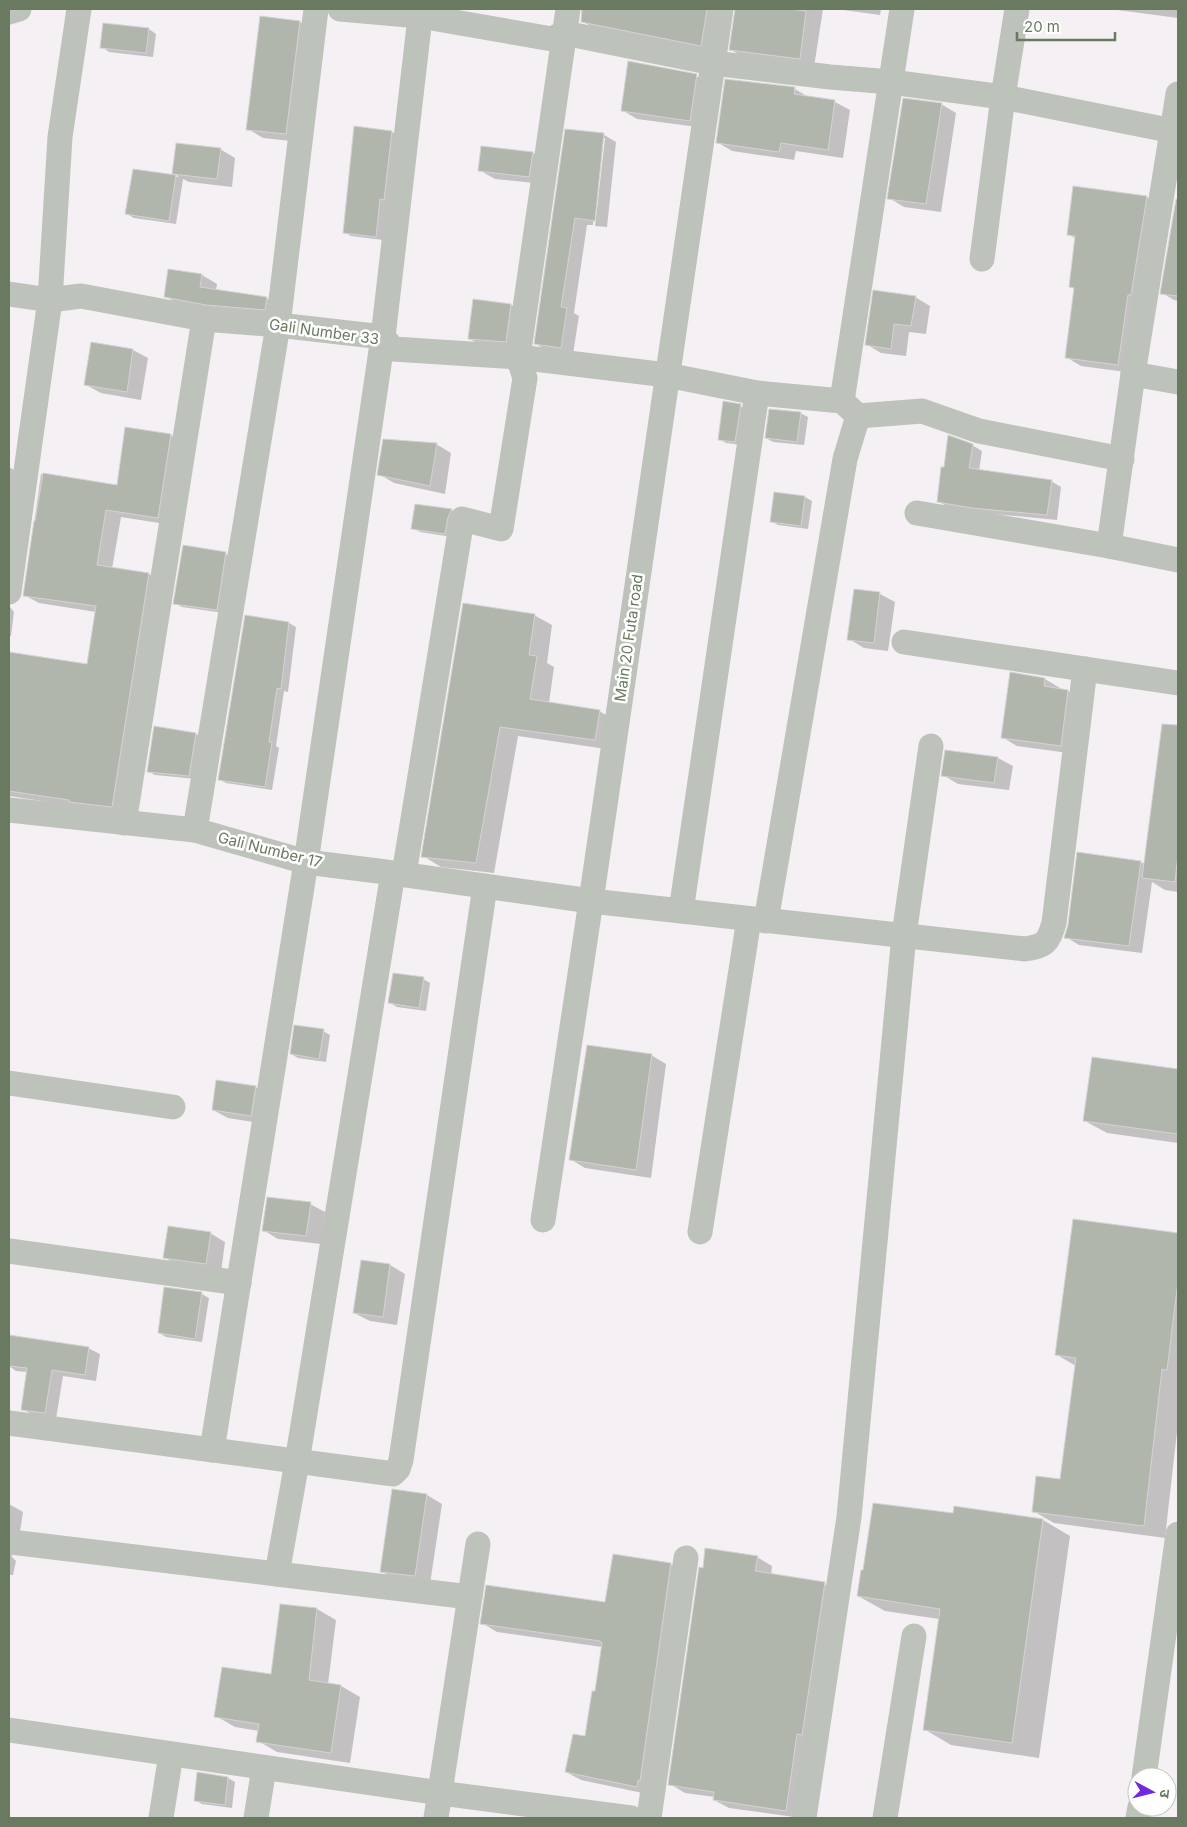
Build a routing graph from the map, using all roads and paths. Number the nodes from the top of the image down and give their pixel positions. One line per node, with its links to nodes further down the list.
1 (19, 9): 9 (street)
2 (79, 9): 19 (street)
3 (316, 9): 21 (street)
4 (340, 9): 10 (street)
5 (568, 9): 11 (street)
6 (721, 9): 12 (street, Main 20 Futa road)
7 (902, 9): 13 (street)
8 (1017, 9): 15 (street)
9 (9, 12)
10 (421, 13): 11 (street); 22 (street)
11 (564, 34): 12 (street); 23 (street)
12 (713, 63): 13 (street); 25 (street, Main 20 Futa road)
13 (891, 82): 15 (street); 28 (street)
14 (1178, 94): 16 (street)
15 (1003, 97): 16 (street); 17 (street)
16 (1175, 132): 24 (street)
17 (982, 259)
18 (9, 294): 19 (street, Gali Number 33)
19 (50, 300): 20 (street, Gali Number 33); 33 (street)
20 (204, 319): 21 (street, Gali Number 33); 39 (street)
21 (278, 325): 22 (street, Gali Number 33); 40 (street)
22 (383, 337): 23 (street, Gali Number 33); 41 (street)
23 (518, 357): 25 (street, Gali Number 33); 42 (street)
24 (1133, 374): 26 (street); 29 (street)
25 (667, 375): 27 (street, Gali Number 33); 44 (street, Main 20 Futa road)
26 (1178, 382)
27 (757, 393): 28 (street, Gali Number 33); 45 (street)
28 (850, 408): 29 (street, Gali Number 33); 46 (street)
29 (1122, 459): 31 (street)
30 (917, 513): 31 (street)
31 (1109, 546): 32 (street)
32 (1178, 560)
33 (9, 592)
34 (904, 642): 35 (street)
35 (1085, 669): 36 (street); 47 (street, Gali Number 17)
36 (1178, 683)
37 (931, 746): 47 (street)
38 (9, 810): 39 (street, Gali Number 17)
39 (124, 823): 40 (street, Gali Number 17)
40 (195, 830): 41 (street, Gali Number 17)
41 (306, 862): 42 (street, Gali Number 17); 53 (street)
42 (399, 874): 43 (street, Gali Number 17); 56 (street)
43 (484, 886): 44 (street, Gali Number 17); 56 (street)
44 (591, 901): 45 (street, Gali Number 17); 50 (street, Main 20 Futa road)
45 (681, 911): 46 (street, Gali Number 17)
46 (758, 920): 47 (street, Gali Number 17); 51 (street)
47 (904, 935): 74 (street)
48 (9, 1082): 49 (street)
49 (173, 1107)
50 (542, 1220)
51 (700, 1232)
52 (9, 1251): 53 (street)
53 (239, 1283): 55 (street)
54 (9, 1423): 55 (street)
55 (212, 1450): 56 (street)
56 (297, 1462): 61 (street)
57 (1178, 1534): 66 (street)
58 (12, 1542): 61 (street)
59 (478, 1544): 62 (street)
60 (686, 1558): 73 (street)
61 (277, 1574): 62 (street)
62 (470, 1597): 68 (street)
63 (914, 1636): 75 (street)
64 (9, 1730): 65 (street)
65 (170, 1754): 67 (street); 69 (street)
66 (1145, 1767)
67 (264, 1768): 68 (street); 70 (street)
68 (440, 1793): 71 (street); 72 (street)
69 (160, 1818)
70 (256, 1818)
71 (436, 1818)
72 (630, 1818)
73 (649, 1818)
74 (804, 1818)
75 (885, 1818)

